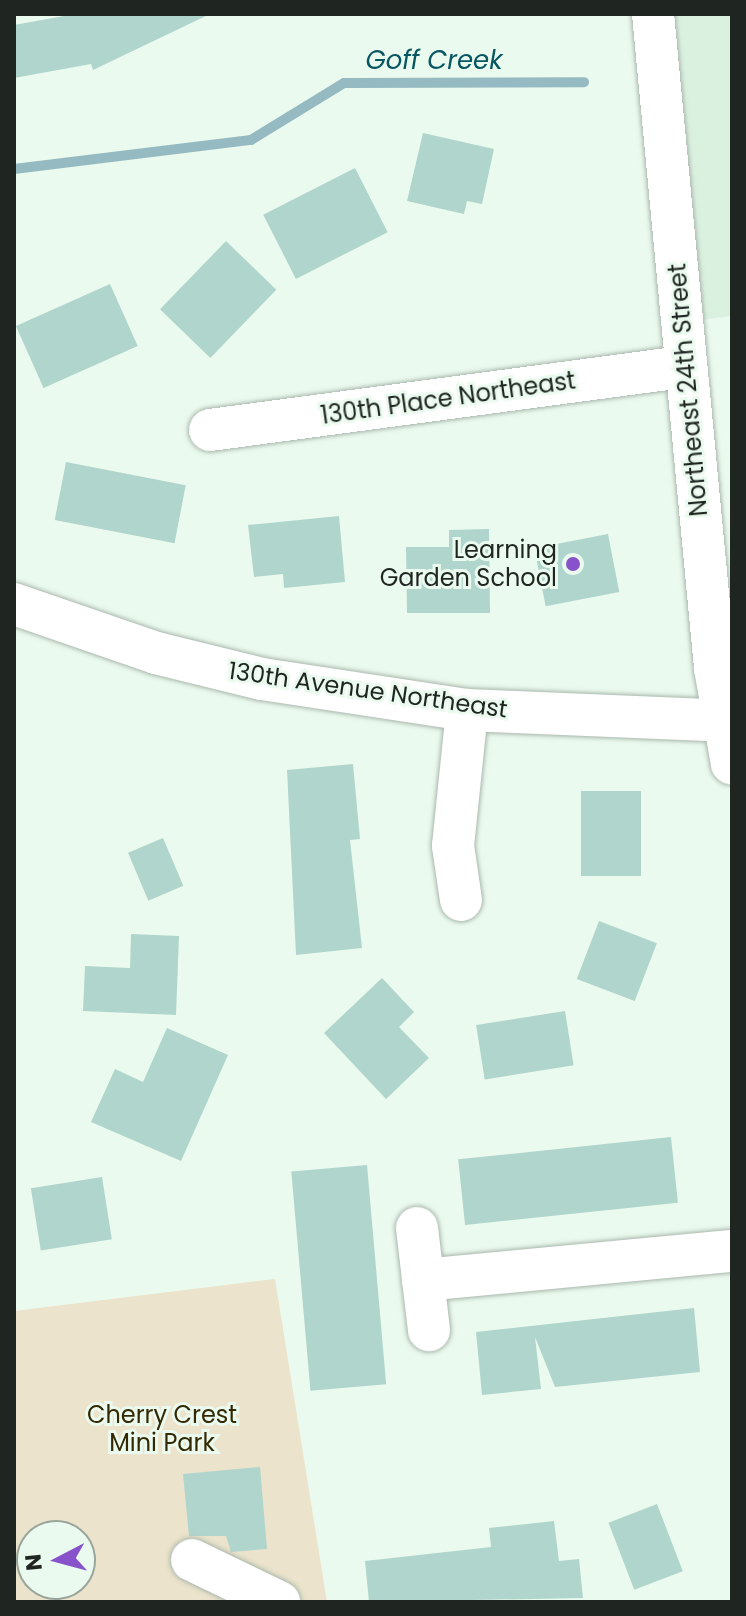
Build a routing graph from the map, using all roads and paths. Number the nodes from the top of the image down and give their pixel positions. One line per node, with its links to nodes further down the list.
1 (653, 14): 2 (street, Northeast 24th Street)
2 (685, 367): 3 (street, 130th Place Northeast); 6 (street, Northeast 24th Street)
3 (210, 430)
4 (14, 604): 5 (street, 130th Avenue Northeast)
5 (467, 710): 6 (street, 130th Avenue Northeast); 8 (street)
6 (728, 721): 7 (street, Northeast 24th Street)
7 (732, 764)
8 (461, 900)
9 (417, 1228): 11 (street)
10 (732, 1251): 11 (street)
11 (423, 1280): 12 (street)
12 (429, 1330)
13 (192, 1560): 14 (street)
14 (279, 1602)

